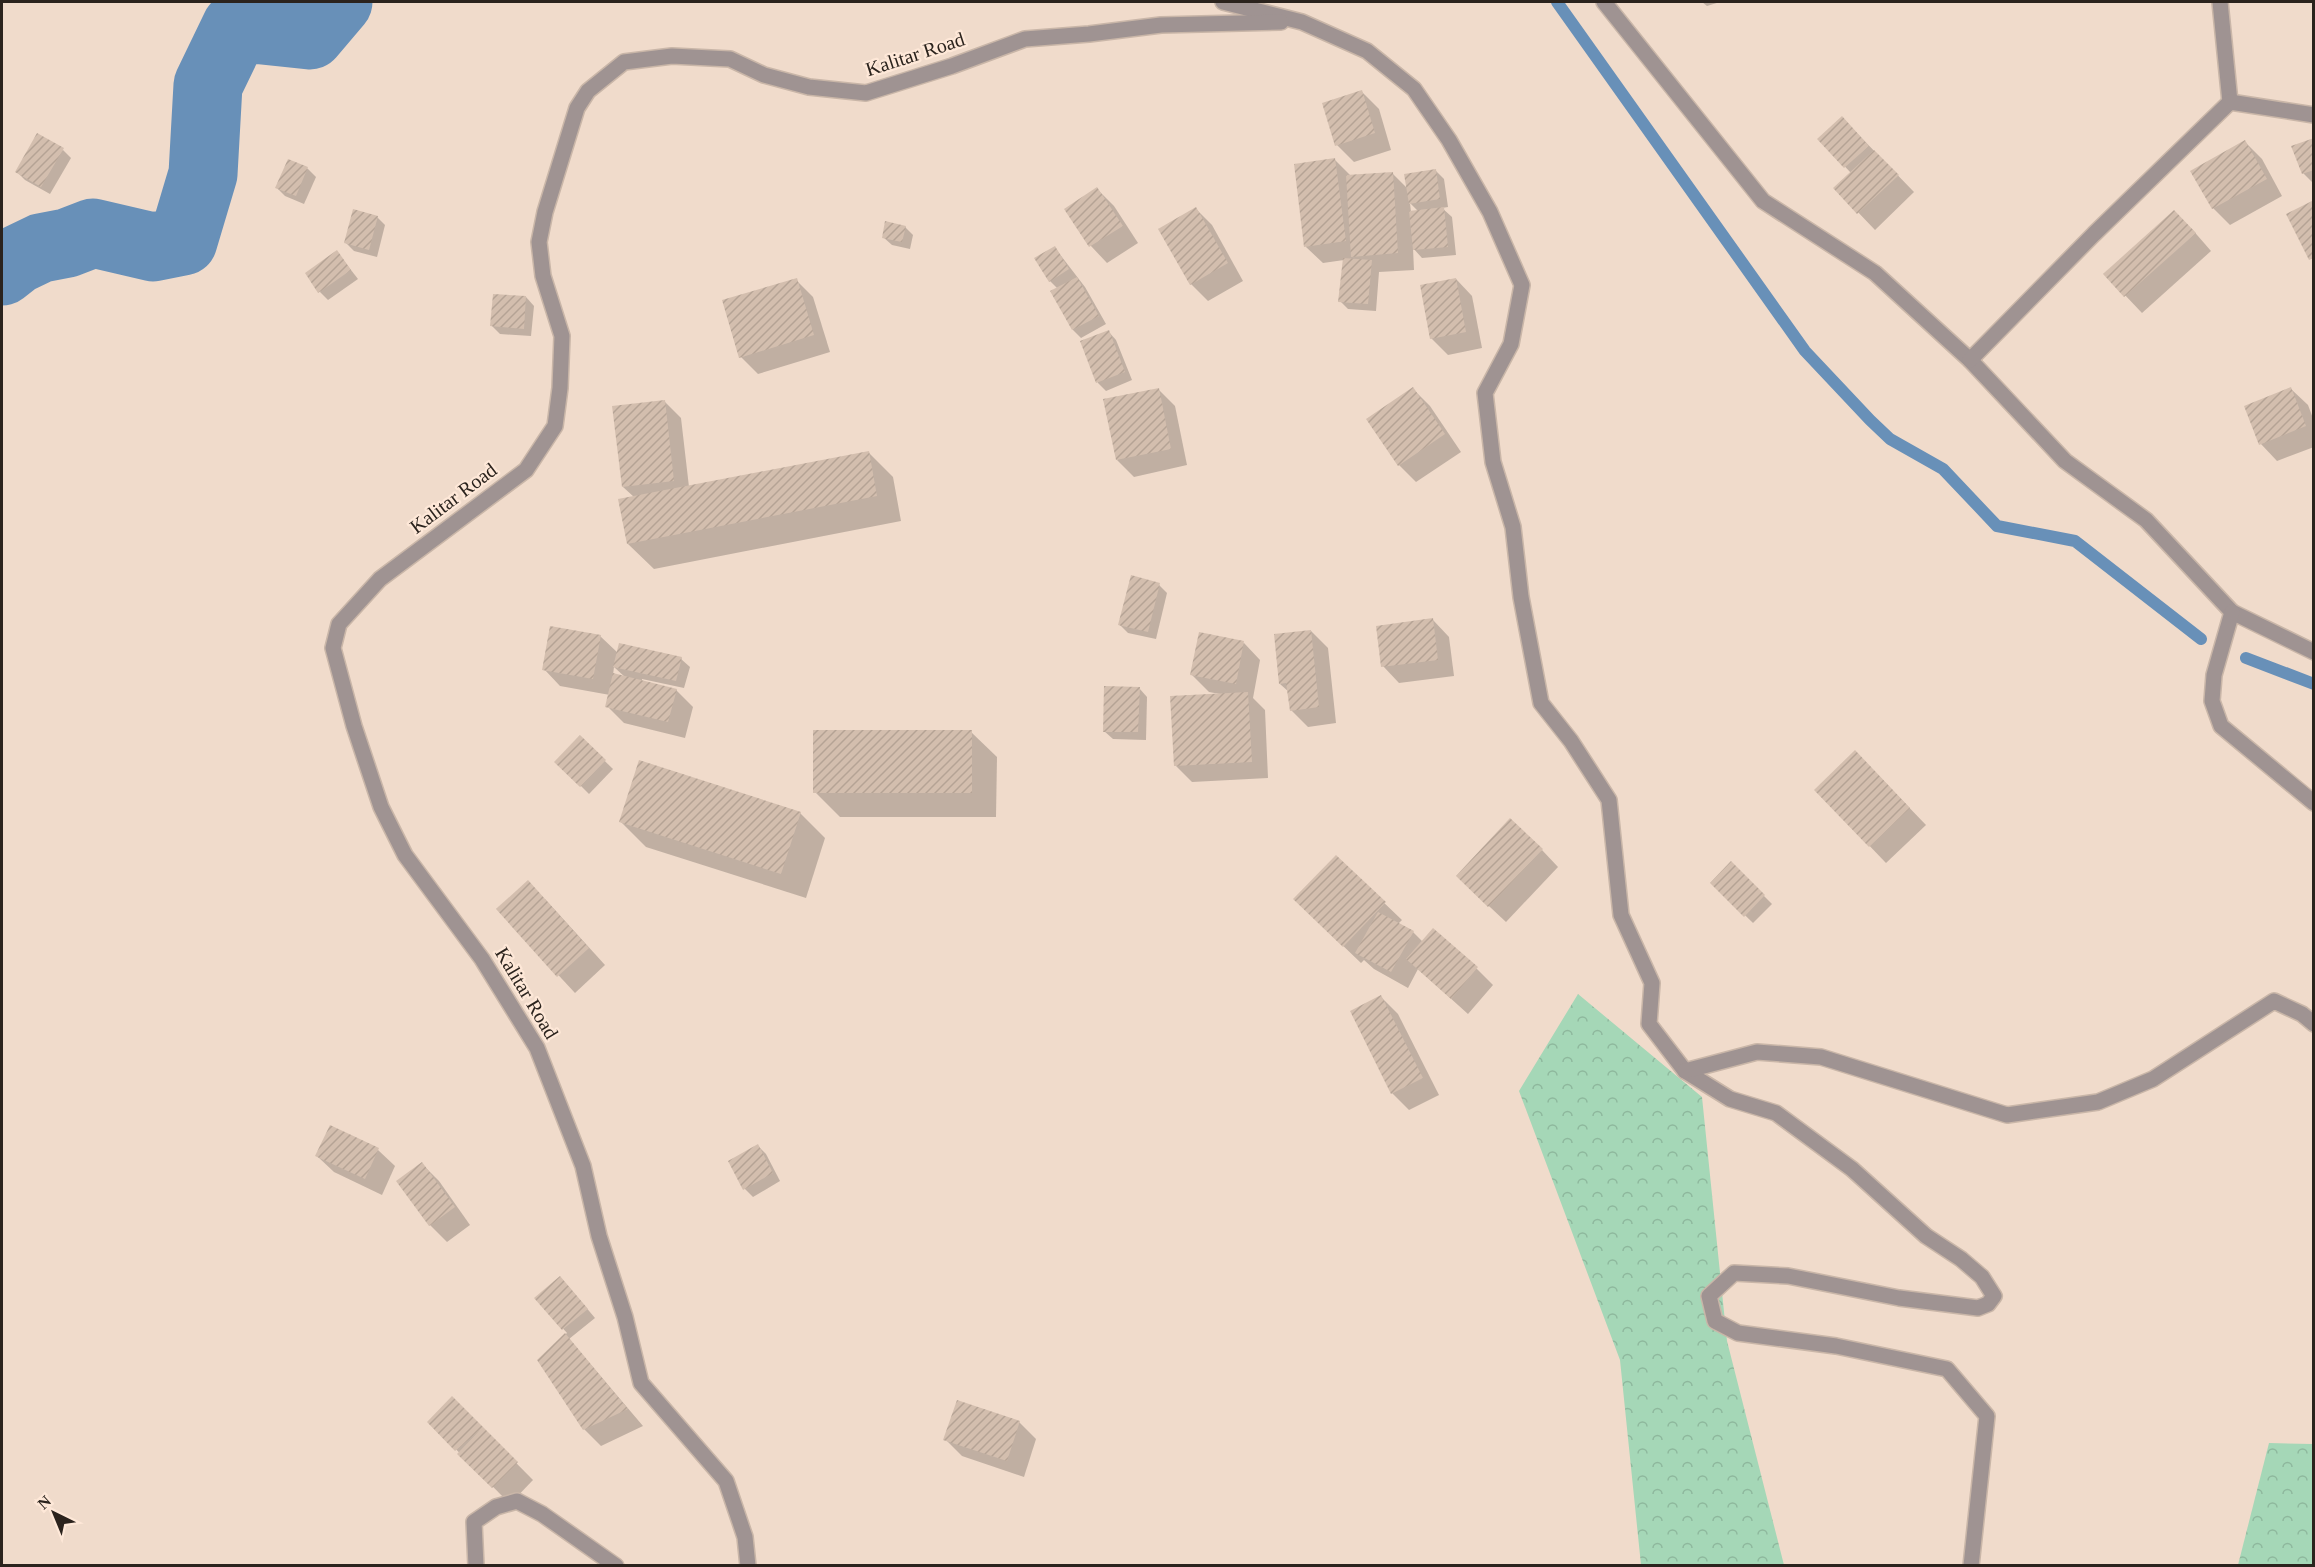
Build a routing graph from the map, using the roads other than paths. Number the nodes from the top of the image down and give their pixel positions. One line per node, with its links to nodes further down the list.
1 (1223, 2): 4 (street)
2 (1604, 2): 7 (street)
3 (2220, 2): 5 (street)
4 (1302, 22): 12 (street); 15 (street, Kalitar Road)
5 (2230, 102): 6 (street); 7 (street)
6 (2313, 115)
7 (1970, 360): 8 (street)
8 (2232, 612): 9 (street); 10 (street)
9 (2313, 652)
10 (2313, 803)
11 (2313, 1024): 12 (street)
12 (1685, 1071): 16 (street)
13 (476, 1566): 14 (street)
14 (616, 1566)
15 (748, 1566)
16 (1971, 1566)

